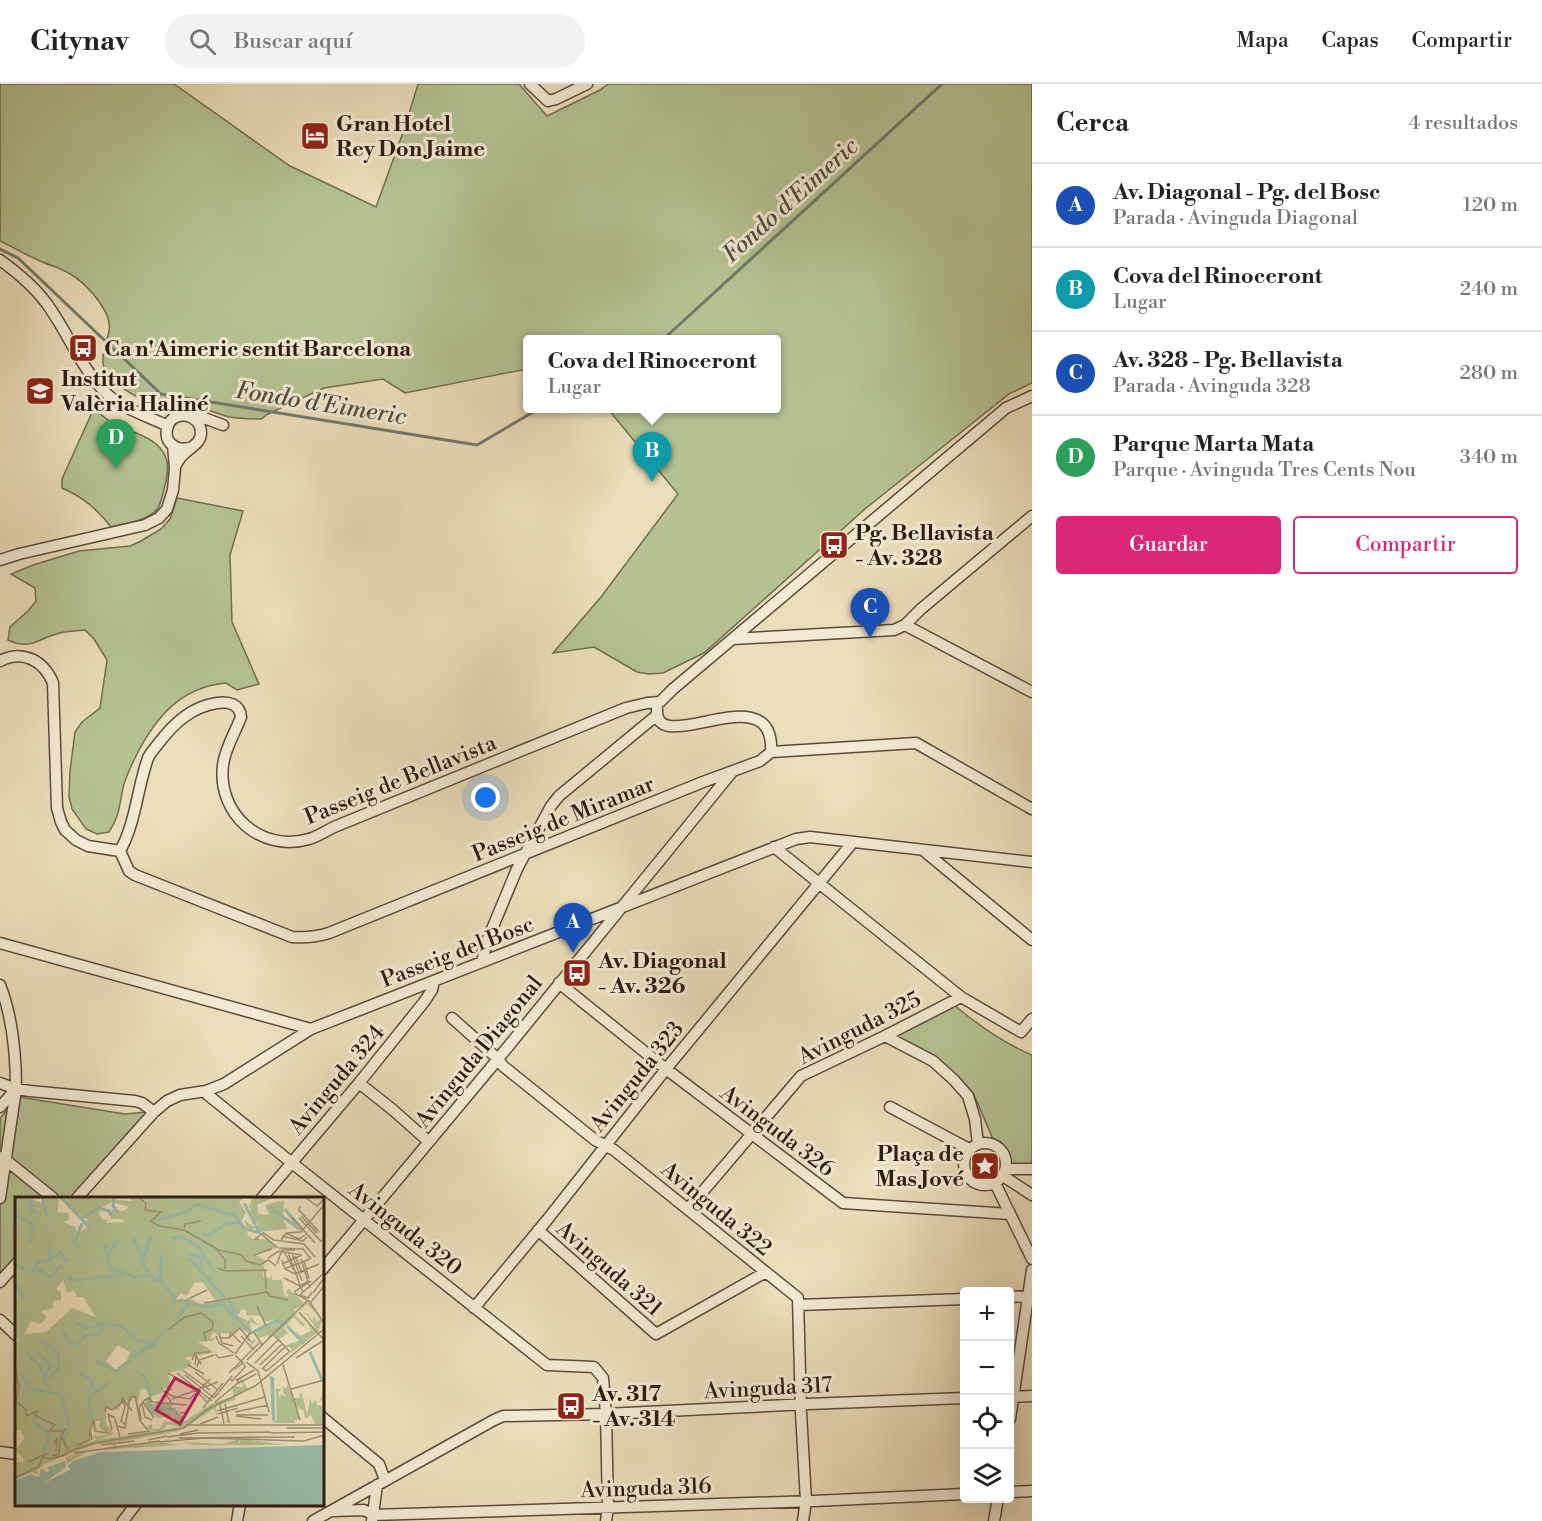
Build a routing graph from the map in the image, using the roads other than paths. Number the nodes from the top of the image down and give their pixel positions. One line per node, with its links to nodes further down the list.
1 (530, 84): 2 (street)
2 (587, 84)
3 (0, 260): 6 (street)
4 (1032, 396): 14 (street)
5 (190, 416): 6 (street); 8 (street); 8 (street)
6 (168, 426): 7 (street)
7 (172, 445): 8 (street); 9 (street)
8 (194, 445): 9 (street)
9 (176, 465): 13 (street)
10 (1032, 516): 12 (street)
11 (1032, 524): 12 (street)
12 (1020, 526): 15 (street)
13 (0, 560)
14 (753, 621): 16 (street); 17 (street)
15 (905, 625): 16 (street); 19 (street)
16 (766, 637): 17 (street)
17 (732, 639): 20 (street)
18 (0, 661): 27 (street)
19 (1032, 692)
20 (660, 702): 21 (street); 27 (street, Passeig de Bellavista)
21 (657, 715): 22 (street); 29 (street)
22 (771, 752): 23 (street, Passeig de Miramar); 24 (street, Passeig de Miramar)
23 (732, 772): 29 (street, Passeig de Miramar); 32 (street, Avinguda Diagonal)
24 (1032, 809)
25 (853, 842): 26 (street, Passeig del Bosc); 28 (street, Passeig del Bosc); 31 (street, Avinguda 323)
26 (774, 847): 31 (street); 32 (street, Passeig del Bosc)
27 (120, 851): 29 (street, Passeig de Miramar)
28 (924, 851): 30 (street, Passeig del Bosc); 33 (street)
29 (525, 854): 35 (street)
30 (1032, 862)
31 (820, 882): 39 (street); 45 (street, Avinguda 323)
32 (619, 909): 35 (street, Passeig del Bosc); 37 (street, Avinguda Diagonal)
33 (1032, 940)
34 (0, 943): 42 (street)
35 (482, 962): 36 (street, Passeig del Bosc)
36 (434, 981): 42 (street, Passeig del Bosc); 47 (street, Avinguda 324)
37 (559, 983): 44 (street, Avinguda Diagonal); 45 (street, Avinguda 326)
38 (0, 985): 48 (street)
39 (961, 997): 41 (street); 43 (street, Avinguda 325)
40 (452, 1018): 44 (street)
41 (1032, 1019)
42 (311, 1029): 49 (street, Passeig del Bosc)
43 (885, 1036): 53 (street, Avinguda 325); 56 (street)
44 (498, 1059): 54 (street, Avinguda Diagonal); 55 (street, Avinguda 322)
45 (666, 1069): 53 (street, Avinguda 326); 55 (street, Avinguda 323)
46 (0, 1083): 48 (street)
47 (359, 1083): 54 (street); 58 (street, Avinguda 324)
48 (16, 1089): 50 (street); 52 (street); 57 (street)
49 (206, 1091): 52 (street, Passeig del Bosc); 58 (street, Avinguda 320)
50 (0, 1107)
51 (890, 1107): 56 (street)
52 (154, 1112): 64 (street, Passeig del Bosc)
53 (752, 1134): 66 (street, Avinguda 325); 67 (street, Avinguda 326)
54 (429, 1142): 68 (street, Avinguda Diagonal)
55 (606, 1145): 66 (street, Avinguda 322); 69 (street, Avinguda 323)
56 (974, 1147): 60 (street); 60 (street)
57 (3, 1158): 62 (street); 63 (street)
58 (292, 1163): 65 (street, Avinguda 324); 68 (street, Avinguda 320)
59 (1032, 1169): 60 (street)
60 (1001, 1176): 61 (street); 67 (street)
61 (1032, 1195)
62 (0, 1197)
63 (52, 1197)
64 (78, 1197)
65 (263, 1197)
66 (688, 1209): 74 (street, Avinguda 322)
67 (1010, 1214): 70 (street)
68 (364, 1220): 72 (street, Avinguda Diagonal); 80 (street, Avinguda 320)
69 (538, 1230): 74 (street, Avinguda 321); 80 (street, Avinguda 323)
70 (1032, 1259)
71 (15, 1265): 75 (street)
72 (324, 1268)
73 (1032, 1270): 76 (street)
74 (766, 1272): 79 (street, Avinguda 322)
75 (0, 1282)
76 (1028, 1296): 77 (street); 83 (street)
77 (1014, 1297)
78 (960, 1299): 79 (street)
79 (799, 1305): 87 (street)
80 (474, 1308): 88 (street, Avinguda 320)
81 (0, 1320): 82 (street)
82 (15, 1334)
83 (1011, 1395)
84 (1032, 1396): 85 (street)
85 (1014, 1397)
86 (960, 1398): 87 (street, Avinguda 317)
87 (801, 1404): 88 (street, Avinguda 317); 96 (street)
88 (606, 1414): 92 (street, Avinguda 317); 100 (street)
89 (324, 1419): 92 (street)
90 (0, 1452): 91 (street)
91 (15, 1454)
92 (381, 1483): 101 (street, Avinguda 317); 102 (street)
93 (1032, 1491): 94 (street)
94 (1014, 1492)
95 (960, 1494): 96 (street, Avinguda 316)
96 (806, 1501): 100 (street, Avinguda 316); 107 (street)
97 (997, 1503): 108 (street)
98 (134, 1506): 103 (street)
99 (240, 1506): 104 (street)
100 (608, 1508): 102 (street, Avinguda 316); 106 (street)
101 (331, 1511): 102 (street, Avinguda 316); 105 (street, Avinguda 317)
102 (372, 1518)
103 (123, 1521)
104 (237, 1521)
105 (313, 1521)
106 (606, 1521)
107 (803, 1521)
108 (994, 1521)

